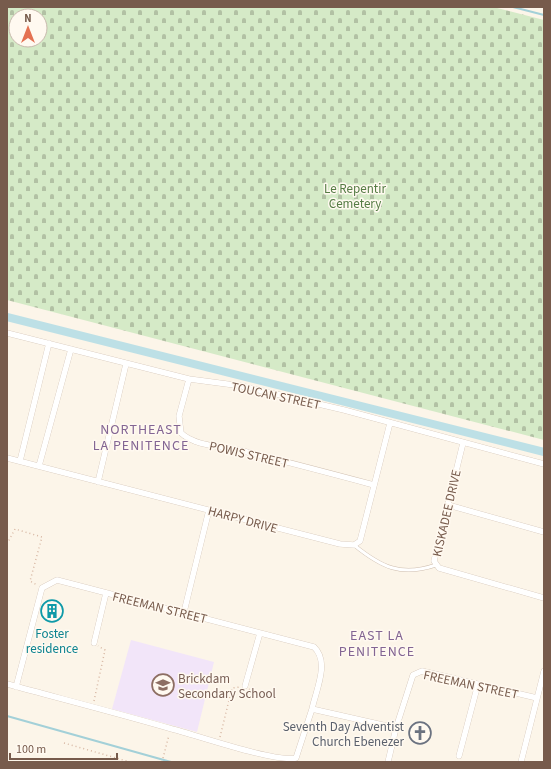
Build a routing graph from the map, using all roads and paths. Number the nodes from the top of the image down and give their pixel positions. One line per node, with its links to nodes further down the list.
1 (7, 333): 2 (street, TOUCAN STREET)
2 (49, 343): 3 (street, TOUCAN STREET); 9 (street)
3 (71, 349): 4 (street, TOUCAN STREET); 11 (street)
4 (126, 364): 5 (street, TOUCAN STREET); 12 (street)
5 (189, 379): 6 (street, TOUCAN STREET); 13 (street, POWIS STREET)
6 (390, 423): 7 (street, TOUCAN STREET); 13 (street)
7 (463, 443): 10 (street, TOUCAN STREET); 14 (street, KISKADEE DRIVE)
8 (7, 458): 9 (street, HARPY DRIVE)
9 (20, 461): 11 (street, HARPY DRIVE)
10 (544, 464)
11 (38, 466): 12 (street, HARPY DRIVE)
12 (98, 482): 15 (street, HARPY DRIVE)
13 (374, 485): 18 (street)
14 (448, 505): 16 (street); 19 (street, KISKADEE DRIVE)
15 (209, 510): 18 (street, HARPY DRIVE); 23 (street)
16 (544, 532)
17 (7, 544): 20 (path)
18 (354, 545): 19 (lane)
19 (436, 566): 22 (street, KISKADEE DRIVE)
20 (42, 588): 21 (street, FREEMAN STREET); 30 (street)
21 (106, 593): 23 (street, FREEMAN STREET); 25 (street)
22 (544, 598)
23 (184, 612): 24 (street, FREEMAN STREET)
24 (260, 633): 29 (street); 33 (street, FREEMAN STREET)
25 (94, 643): 32 (path)
26 (544, 671): 31 (street, FREEMAN STREET)
27 (7, 684): 30 (street, FREEMAN STREET)
28 (478, 684): 31 (street, FREEMAN STREET); 35 (street, FREEMAN STREET); 38 (street)
29 (245, 686): 36 (path)
30 (16, 687): 32 (street, FREEMAN STREET)
31 (537, 698): 42 (street, FREEMAN STREET)
32 (93, 707): 34 (street, FREEMAN STREET)
33 (312, 709): 35 (street); 36 (street, FREEMAN STREET)
34 (171, 728): 36 (street, FREEMAN STREET); 40 (path)
35 (396, 728): 41 (street, FREEMAN STREET)
36 (219, 742)
37 (64, 743): 39 (path)
38 (459, 756)
39 (130, 762)
40 (162, 762)
41 (388, 762)
42 (521, 762)

